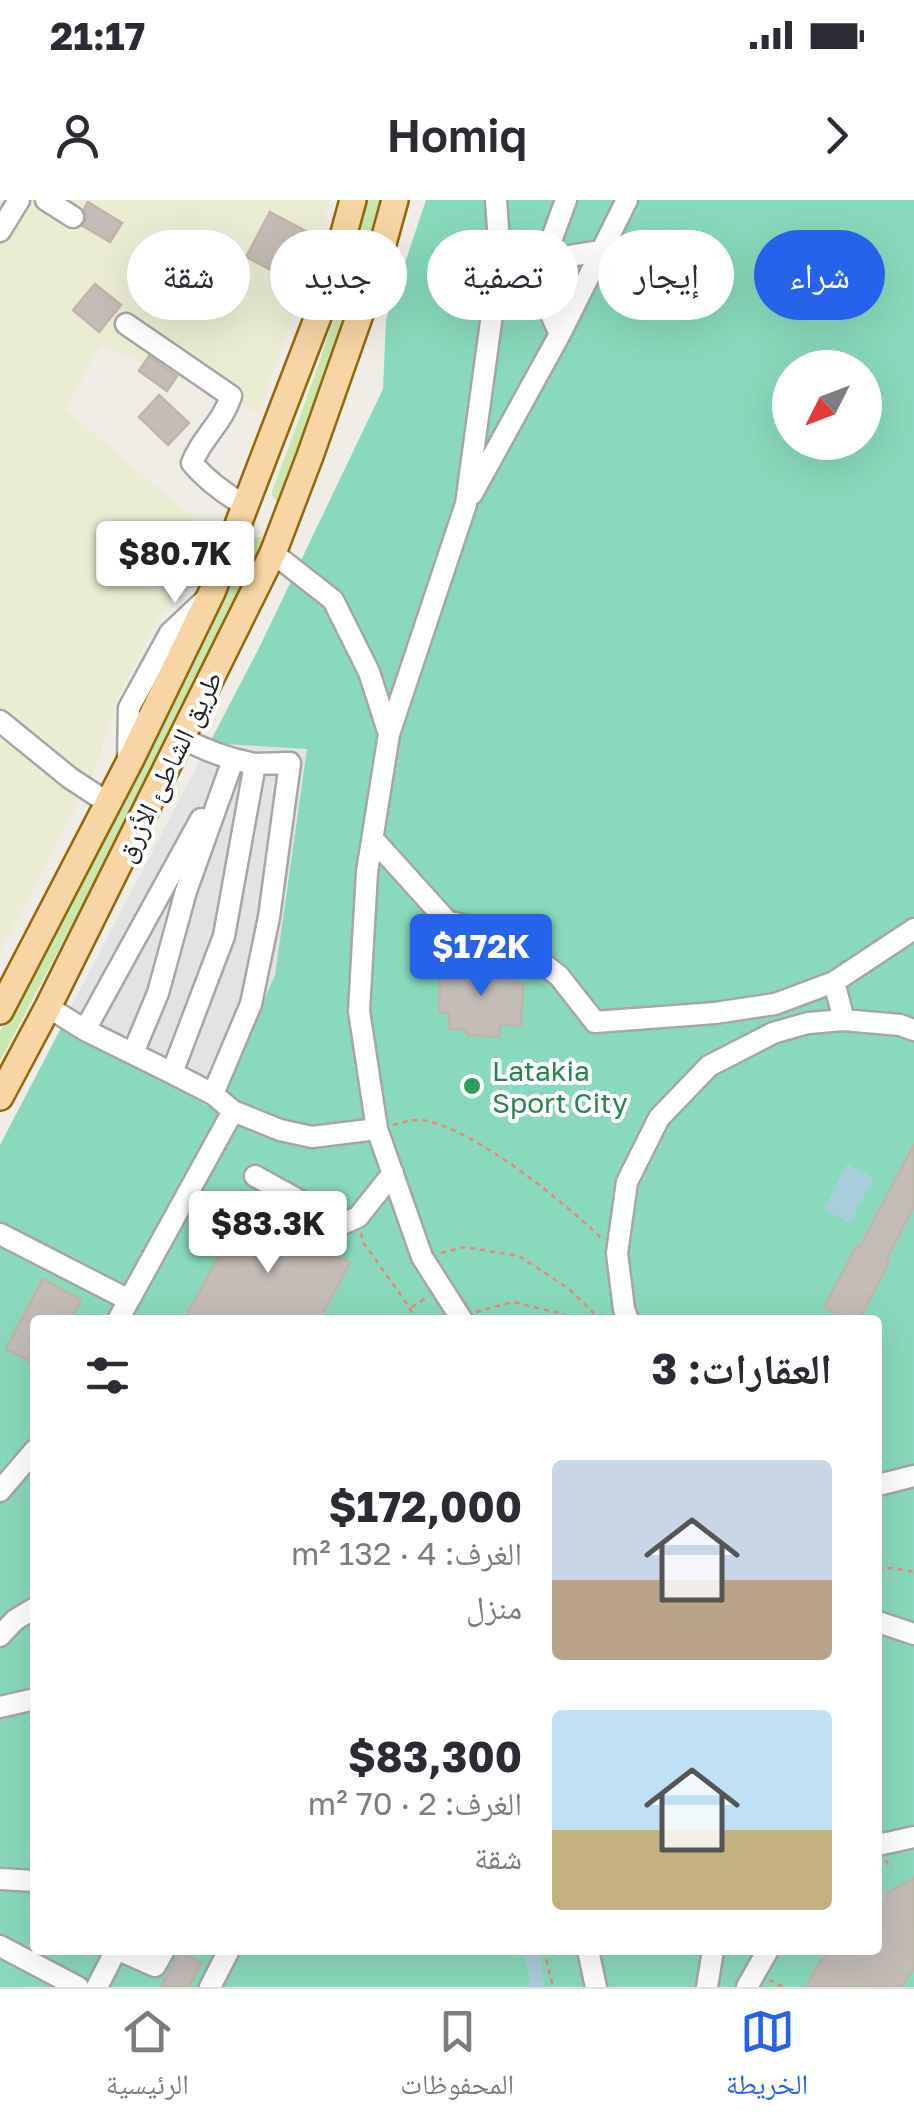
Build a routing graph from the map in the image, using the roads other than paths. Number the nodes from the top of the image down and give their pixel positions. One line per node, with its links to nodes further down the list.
1 (19, 200): 12 (street)
2 (46, 200): 8 (street)
3 (353, 200): 19 (main road, طريق الشاطئ الأزرق)
4 (396, 200): 20 (main road, طريق الشاطئ الأزرق)
5 (496, 200): 9 (street)
6 (566, 200): 10 (street)
7 (627, 200): 11 (street)
8 (72, 216)
9 (498, 230)
10 (555, 230)
11 (612, 230)
12 (0, 231)
13 (598, 257): 17 (street)
14 (491, 320): 18 (street)
15 (553, 320): 17 (street)
16 (126, 324): 19 (street)
17 (560, 334): 18 (street)
18 (466, 504): 22 (street)
19 (246, 506): 26 (main road, طريق الشاطئ الأزرق)
20 (272, 553): 22 (street); 23 (main road, طريق الشاطئ الأزرق)
21 (0, 721): 26 (street)
22 (389, 734): 27 (street)
23 (182, 738): 24 (street); 31 (main road, طريق الشاطئ الأزرق)
24 (233, 760): 25 (street); 34 (street); 37 (street)
25 (255, 764): 38 (street); 39 (street)
26 (108, 803): 32 (main road, طريق الشاطئ الأزرق)
27 (372, 840): 30 (street); 42 (street)
28 (914, 930): 29 (street)
29 (834, 982): 30 (street); 33 (street)
30 (764, 1006): 36 (street)
31 (48, 1007): 34 (street); 40 (main road, طريق الشاطئ الأزرق)
32 (0, 1011)
33 (844, 1020): 35 (street); 36 (street)
34 (86, 1030): 37 (street)
35 (914, 1030)
36 (773, 1032): 48 (street)
37 (133, 1053): 38 (street)
38 (172, 1072): 39 (street)
39 (213, 1094): 41 (street)
40 (0, 1097)
41 (232, 1110): 42 (street); 46 (street)
42 (377, 1129): 43 (street)
43 (392, 1173): 44 (street); 47 (street)
44 (254, 1176)
45 (0, 1234): 46 (street)
46 (119, 1313)
47 (459, 1315)
48 (626, 1315)
49 (30, 1456): 52 (street)
50 (914, 1476): 51 (street)
51 (882, 1484)
52 (0, 1491)
53 (30, 1611): 56 (street)
54 (882, 1623): 55 (street)
55 (914, 1634)
56 (0, 1636)
57 (30, 1700): 58 (street)
58 (0, 1707)
59 (914, 1838): 60 (street)
60 (882, 1843)
61 (0, 1879): 62 (street)
62 (30, 1880)
63 (0, 1946): 71 (street)
64 (115, 1955): 72 (street)
65 (130, 1955): 66 (street)
66 (161, 1955)
67 (226, 1955): 73 (street)
68 (589, 1955): 74 (street)
69 (712, 1955): 75 (street)
70 (765, 1955): 76 (street)
71 (78, 1987)
72 (97, 1987)
73 (210, 1987)
74 (596, 1987)
75 (707, 1987)
76 (747, 1987)

